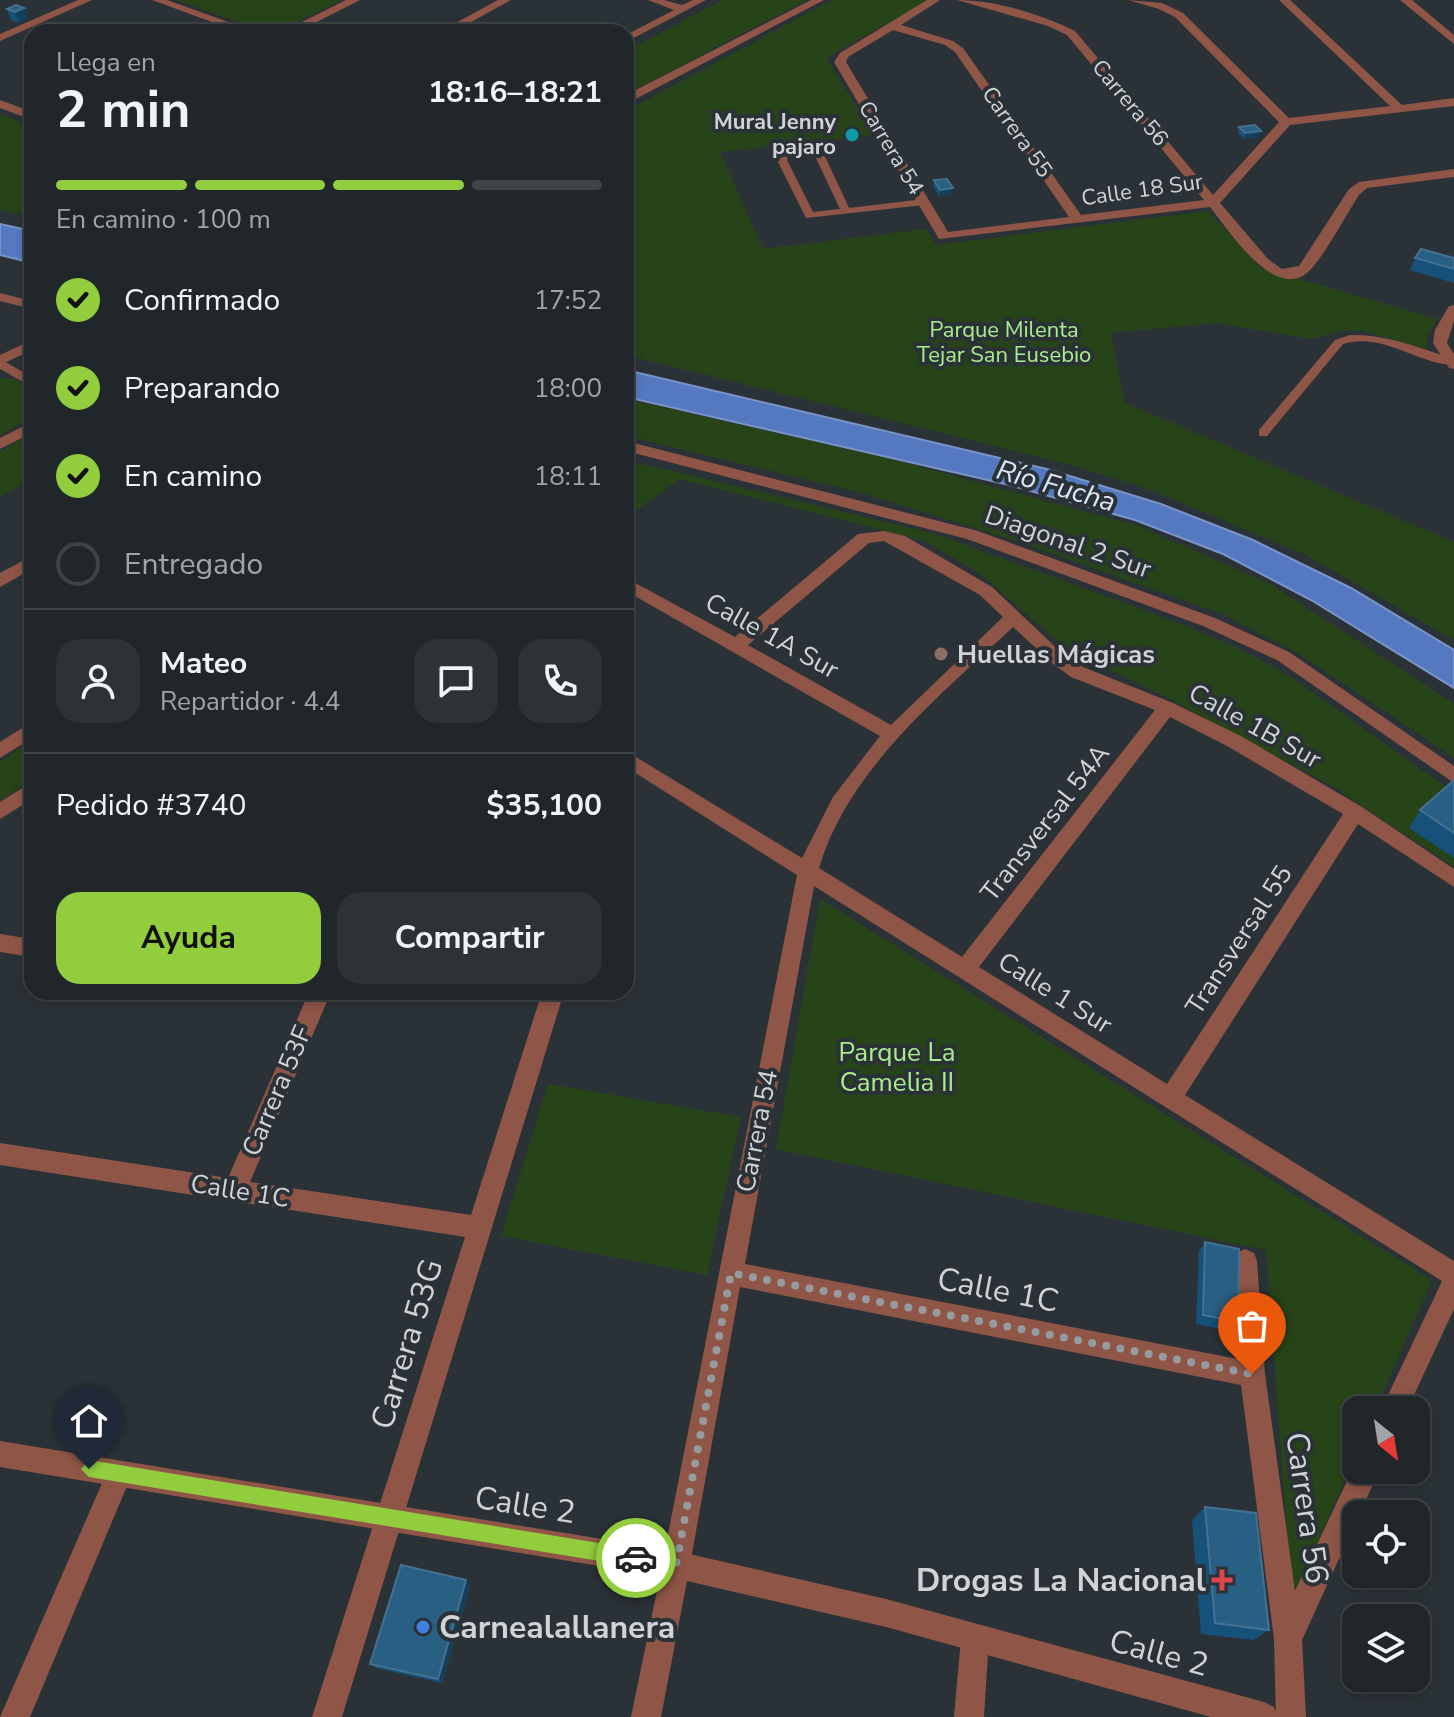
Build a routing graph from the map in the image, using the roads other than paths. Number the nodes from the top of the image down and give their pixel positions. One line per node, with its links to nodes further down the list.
1 (87, 0): 14 (street)
2 (157, 0): 15 (street)
3 (355, 0): 16 (street)
4 (506, 0): 17 (street)
5 (653, 0): 13 (street)
6 (701, 0): 13 (street)
7 (819, 0): 23 (street)
8 (935, 0): 18 (street)
9 (962, 0): 31 (street, Carrera 56)
10 (1133, 0): 28 (street)
11 (1284, 0): 26 (street)
12 (1405, 0): 22 (street)
13 (683, 9): 20 (street)
14 (31, 24)
15 (227, 24)
16 (305, 24)
17 (460, 24)
18 (892, 26): 30 (street, Carrera 54); 33 (street, Carrera 55)
19 (24, 27): 21 (street)
20 (634, 35)
21 (0, 38)
22 (1454, 41)
23 (634, 96)
24 (1454, 102): 26 (street)
25 (0, 104): 27 (street)
26 (1399, 108): 28 (street)
27 (24, 113)
28 (1286, 122): 31 (street, Calle 18 Sur)
29 (1454, 173): 31 (street, Carrera 56)
30 (924, 202): 32 (lane); 34 (street, Carrera 54)
31 (1213, 203): 33 (street, Calle 18 Sur)
32 (846, 212): 32 (lane)
33 (1078, 220): 34 (street, Calle 18 Sur)
34 (944, 236)
35 (0, 297): 36 (street)
36 (24, 303)
37 (1454, 309): 40 (street)
38 (24, 348): 39 (street)
39 (0, 362): 41 (street)
40 (1452, 363): 43 (lane)
41 (24, 378)
42 (24, 431): 44 (street)
43 (1263, 433)
44 (0, 444)
45 (634, 448): 56 (street, Diagonal 2 Sur)
46 (24, 567): 47 (street)
47 (0, 581)
48 (634, 589): 50 (street, Calle 1A Sur)
49 (1014, 616): 50 (street, Calle 1B Sur); 51 (street, Calle 1B Sur); 53 (street, Carrera 54)
50 (736, 646): 53 (street, Calle 1A Sur)
51 (1167, 708): 59 (street, Calle 1B Sur); 64 (street, Transversal 54A)
52 (24, 734): 54 (street)
53 (892, 734): 60 (street, Carrera 54)
54 (0, 751)
55 (634, 763): 60 (street, Calle 1 Sur)
56 (1454, 776)
57 (24, 795): 58 (street)
58 (0, 812)
59 (1355, 812): 61 (street, Calle 1B Sur); 67 (street, Transversal 55)
60 (809, 873): 64 (street, Calle 1 Sur); 72 (street, Carrera 54)
61 (1454, 879)
62 (0, 943): 63 (street)
63 (24, 947)
64 (964, 970): 67 (street, Calle 1 Sur)
65 (317, 1000): 69 (street, Carrera 53F)
66 (550, 1000): 70 (street, Carrera 53G)
67 (1170, 1098): 73 (street, Calle 1 Sur)
68 (0, 1155): 69 (street, Calle 1C)
69 (234, 1191): 70 (street, Calle 1C)
70 (479, 1228): 80 (street, Carrera 53G)
71 (1245, 1261): 75 (street, Carrera 56)
72 (731, 1273): 75 (street, Calle 1C); 81 (street, Carrera 54)
73 (1454, 1275)
74 (1454, 1282): 76 (street)
75 (1252, 1374): 83 (street, Carrera 56)
76 (1401, 1396)
77 (0, 1454): 78 (street, Calle 2)
78 (119, 1474): 80 (street, Calle 2); 84 (street)
79 (1360, 1484): 83 (street)
80 (389, 1517): 81 (street, Calle 2); 85 (street, Carrera 53G)
81 (676, 1565): 82 (street, Calle 2); 86 (street, Carrera 54)
82 (975, 1638): 87 (street); 88 (street, Calle 2)
83 (1288, 1639): 89 (street, Carrera 56)
84 (15, 1717)
85 (327, 1717)
86 (646, 1717)
87 (969, 1717)
88 (1264, 1717)
89 (1291, 1717)

